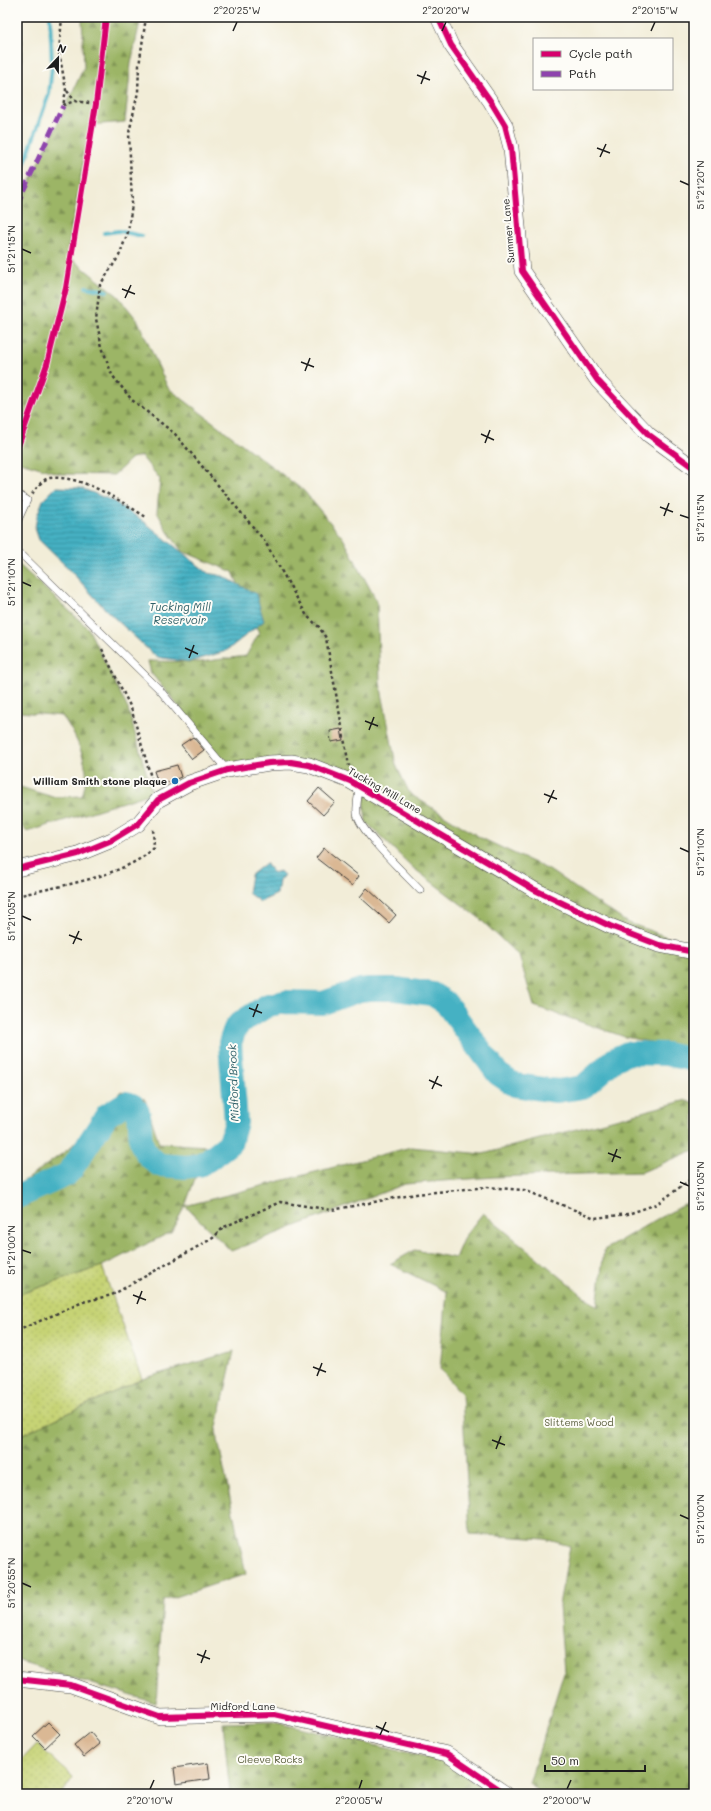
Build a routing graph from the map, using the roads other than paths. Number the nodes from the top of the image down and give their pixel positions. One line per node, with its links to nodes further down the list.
1 (438, 17): 2 (street, Summer Lane)
2 (694, 468)
3 (17, 494): 4 (lane)
4 (17, 522)
5 (17, 552): 6 (lane)
6 (227, 770): 7 (street, Tucking Mill Lane); 8 (street, Tucking Mill Lane)
7 (355, 783): 9 (lane); 10 (street, Tucking Mill Lane)
8 (17, 869)
9 (420, 890)
10 (694, 952)
11 (17, 1679): 12 (street, Midford Lane)
12 (506, 1794)

